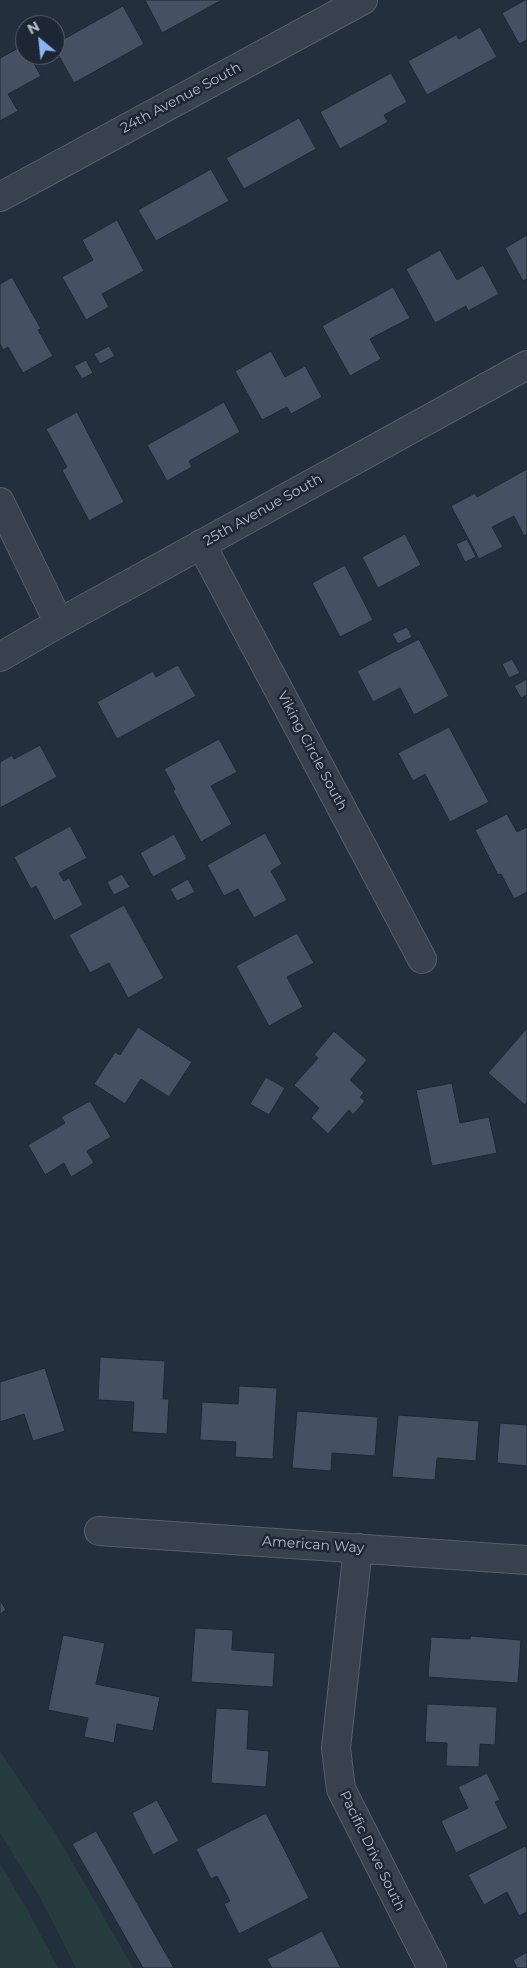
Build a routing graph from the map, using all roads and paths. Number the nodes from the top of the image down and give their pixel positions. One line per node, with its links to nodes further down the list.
1 (363, 0): 2 (street, 24th Avenue South)
2 (0, 197)
3 (527, 365): 5 (street, 25th Avenue South)
4 (0, 502): 6 (street)
5 (201, 544): 6 (street, 25th Avenue South); 8 (street, Viking Circle South)
6 (59, 623): 7 (street, 25th Avenue South)
7 (0, 657)
8 (422, 959)
9 (99, 1531): 10 (street, American Way)
10 (358, 1548): 11 (street, American Way); 12 (street, Pacific Drive South)
11 (527, 1560)
12 (432, 1968)

